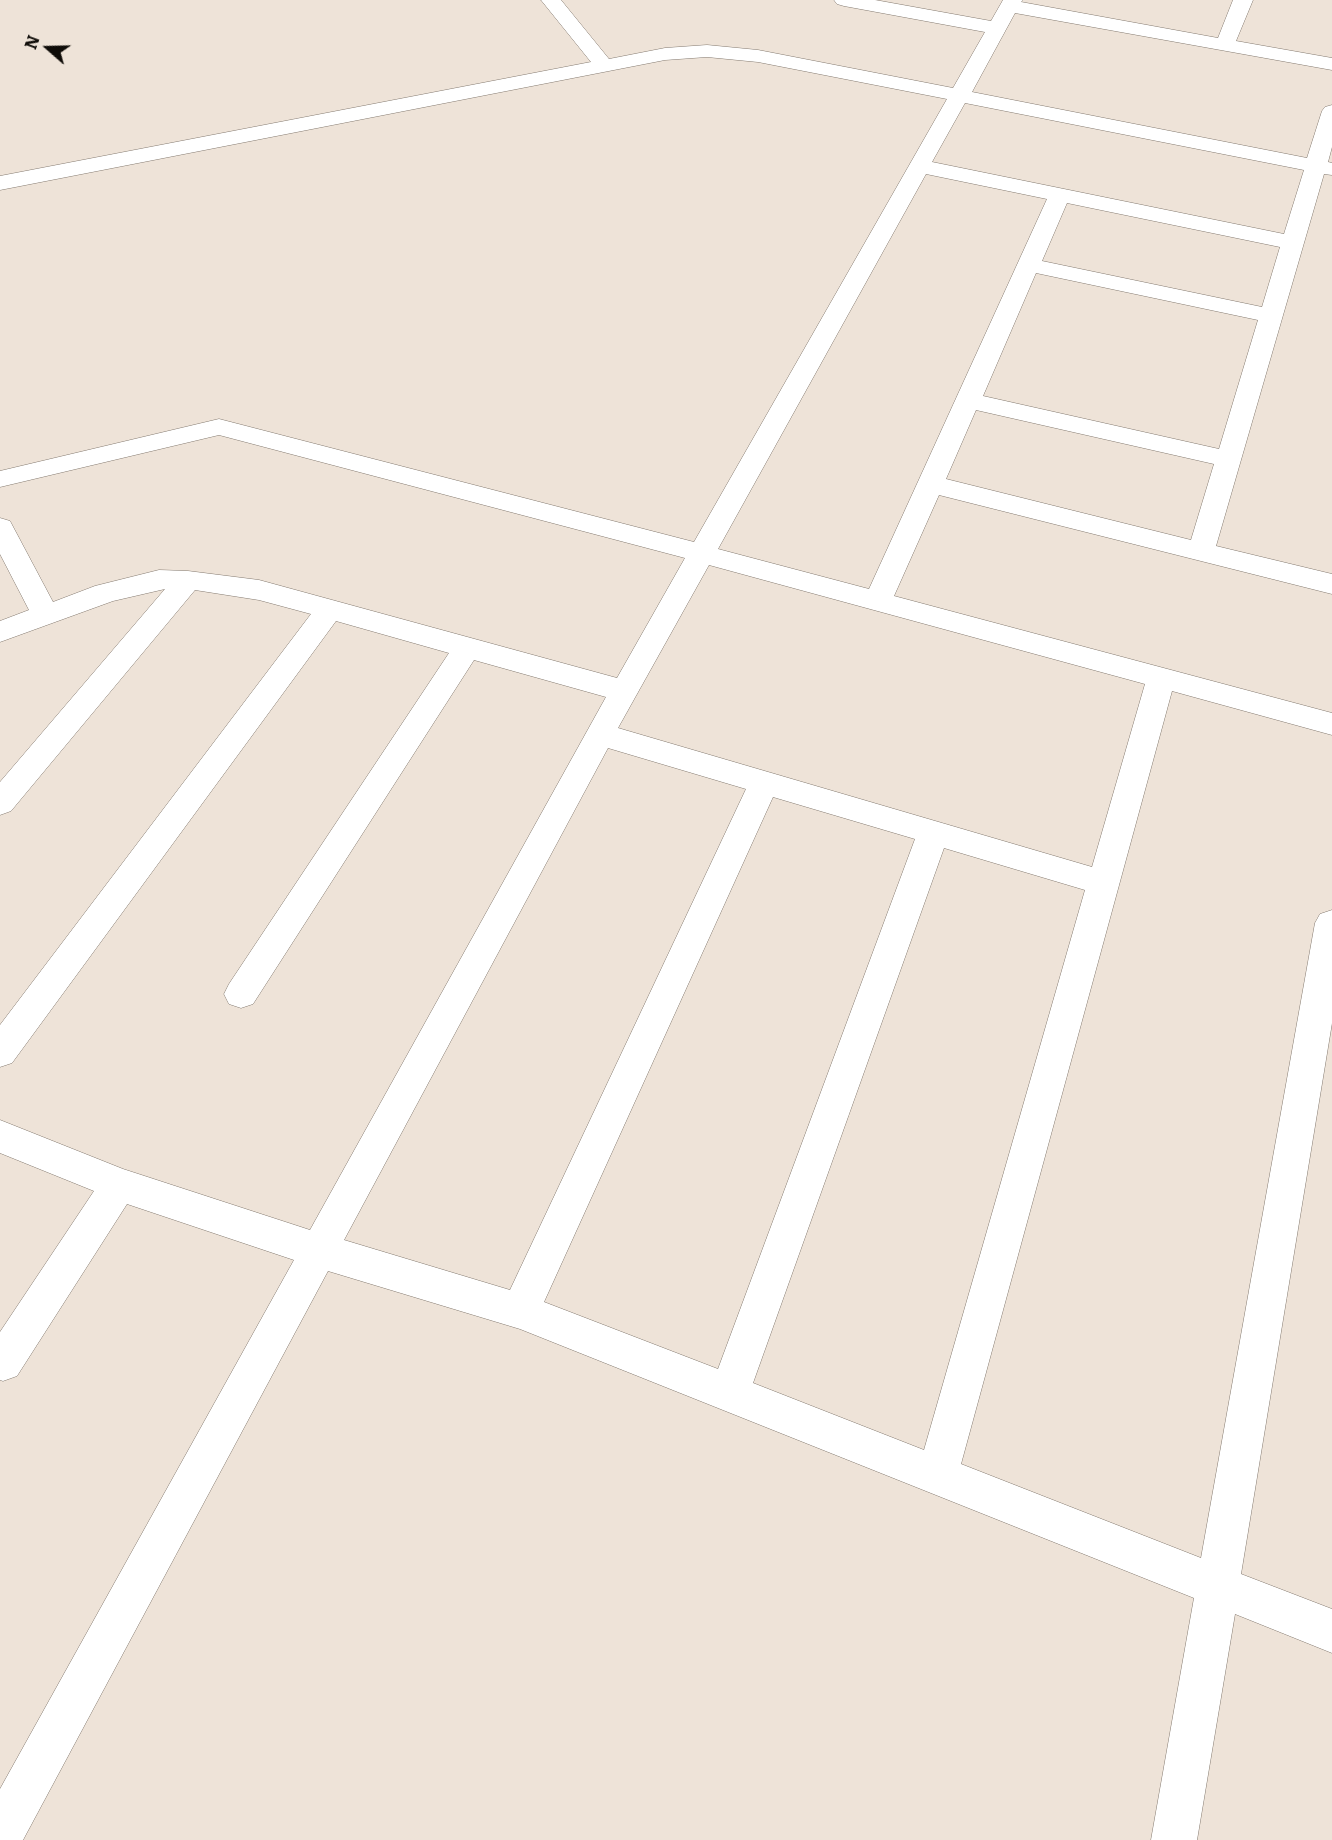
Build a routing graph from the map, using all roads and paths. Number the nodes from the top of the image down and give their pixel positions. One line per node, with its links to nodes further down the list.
1 (551, 0): 8 (street)
2 (844, 0): 4 (street)
3 (1243, 0): 6 (street)
4 (894, 4): 5 (street)
5 (1006, 11): 6 (street); 9 (street)
6 (1225, 45): 7 (street)
7 (1332, 64)
8 (604, 66): 9 (street); 13 (street)
9 (958, 97): 11 (street); 12 (street)
10 (1332, 111): 12 (street)
11 (919, 166): 14 (street); 24 (street)
12 (1324, 167): 15 (street)
13 (0, 183)
14 (1060, 195): 15 (street); 16 (street)
15 (1293, 243): 17 (street)
16 (1029, 265): 17 (street); 18 (street)
17 (1272, 316): 19 (street)
18 (968, 400): 19 (street); 21 (street)
19 (1228, 459): 23 (street)
20 (0, 479): 24 (street)
21 (931, 484): 23 (street); 27 (street)
22 (0, 527): 29 (street)
23 (1201, 551): 26 (street)
24 (700, 553): 27 (street); 33 (street)
25 (188, 580): 28 (street); 29 (street); 37 (street)
26 (1332, 584)
27 (878, 601): 32 (street)
28 (329, 610): 31 (street); 42 (street)
29 (45, 614): 30 (street)
30 (0, 632)
31 (467, 648): 33 (street); 41 (street)
32 (1161, 678): 34 (street); 39 (street)
33 (624, 691): 35 (street)
34 (1332, 724)
35 (600, 734): 36 (street); 45 (street)
36 (764, 783): 38 (street); 46 (street)
37 (0, 803)
38 (933, 832): 39 (street); 48 (street)
39 (1104, 883): 49 (street)
40 (1332, 923): 50 (street)
41 (241, 994)
42 (0, 1052)
43 (0, 1136): 44 (street)
44 (119, 1184): 45 (street); 47 (street)
45 (320, 1251): 46 (street); 52 (street)
46 (520, 1311): 48 (street)
47 (3, 1362)
48 (729, 1393): 49 (street)
49 (937, 1475): 50 (street)
50 (1216, 1585): 51 (street); 53 (street)
51 (1332, 1631)
52 (0, 1836)
53 (1174, 1840)

